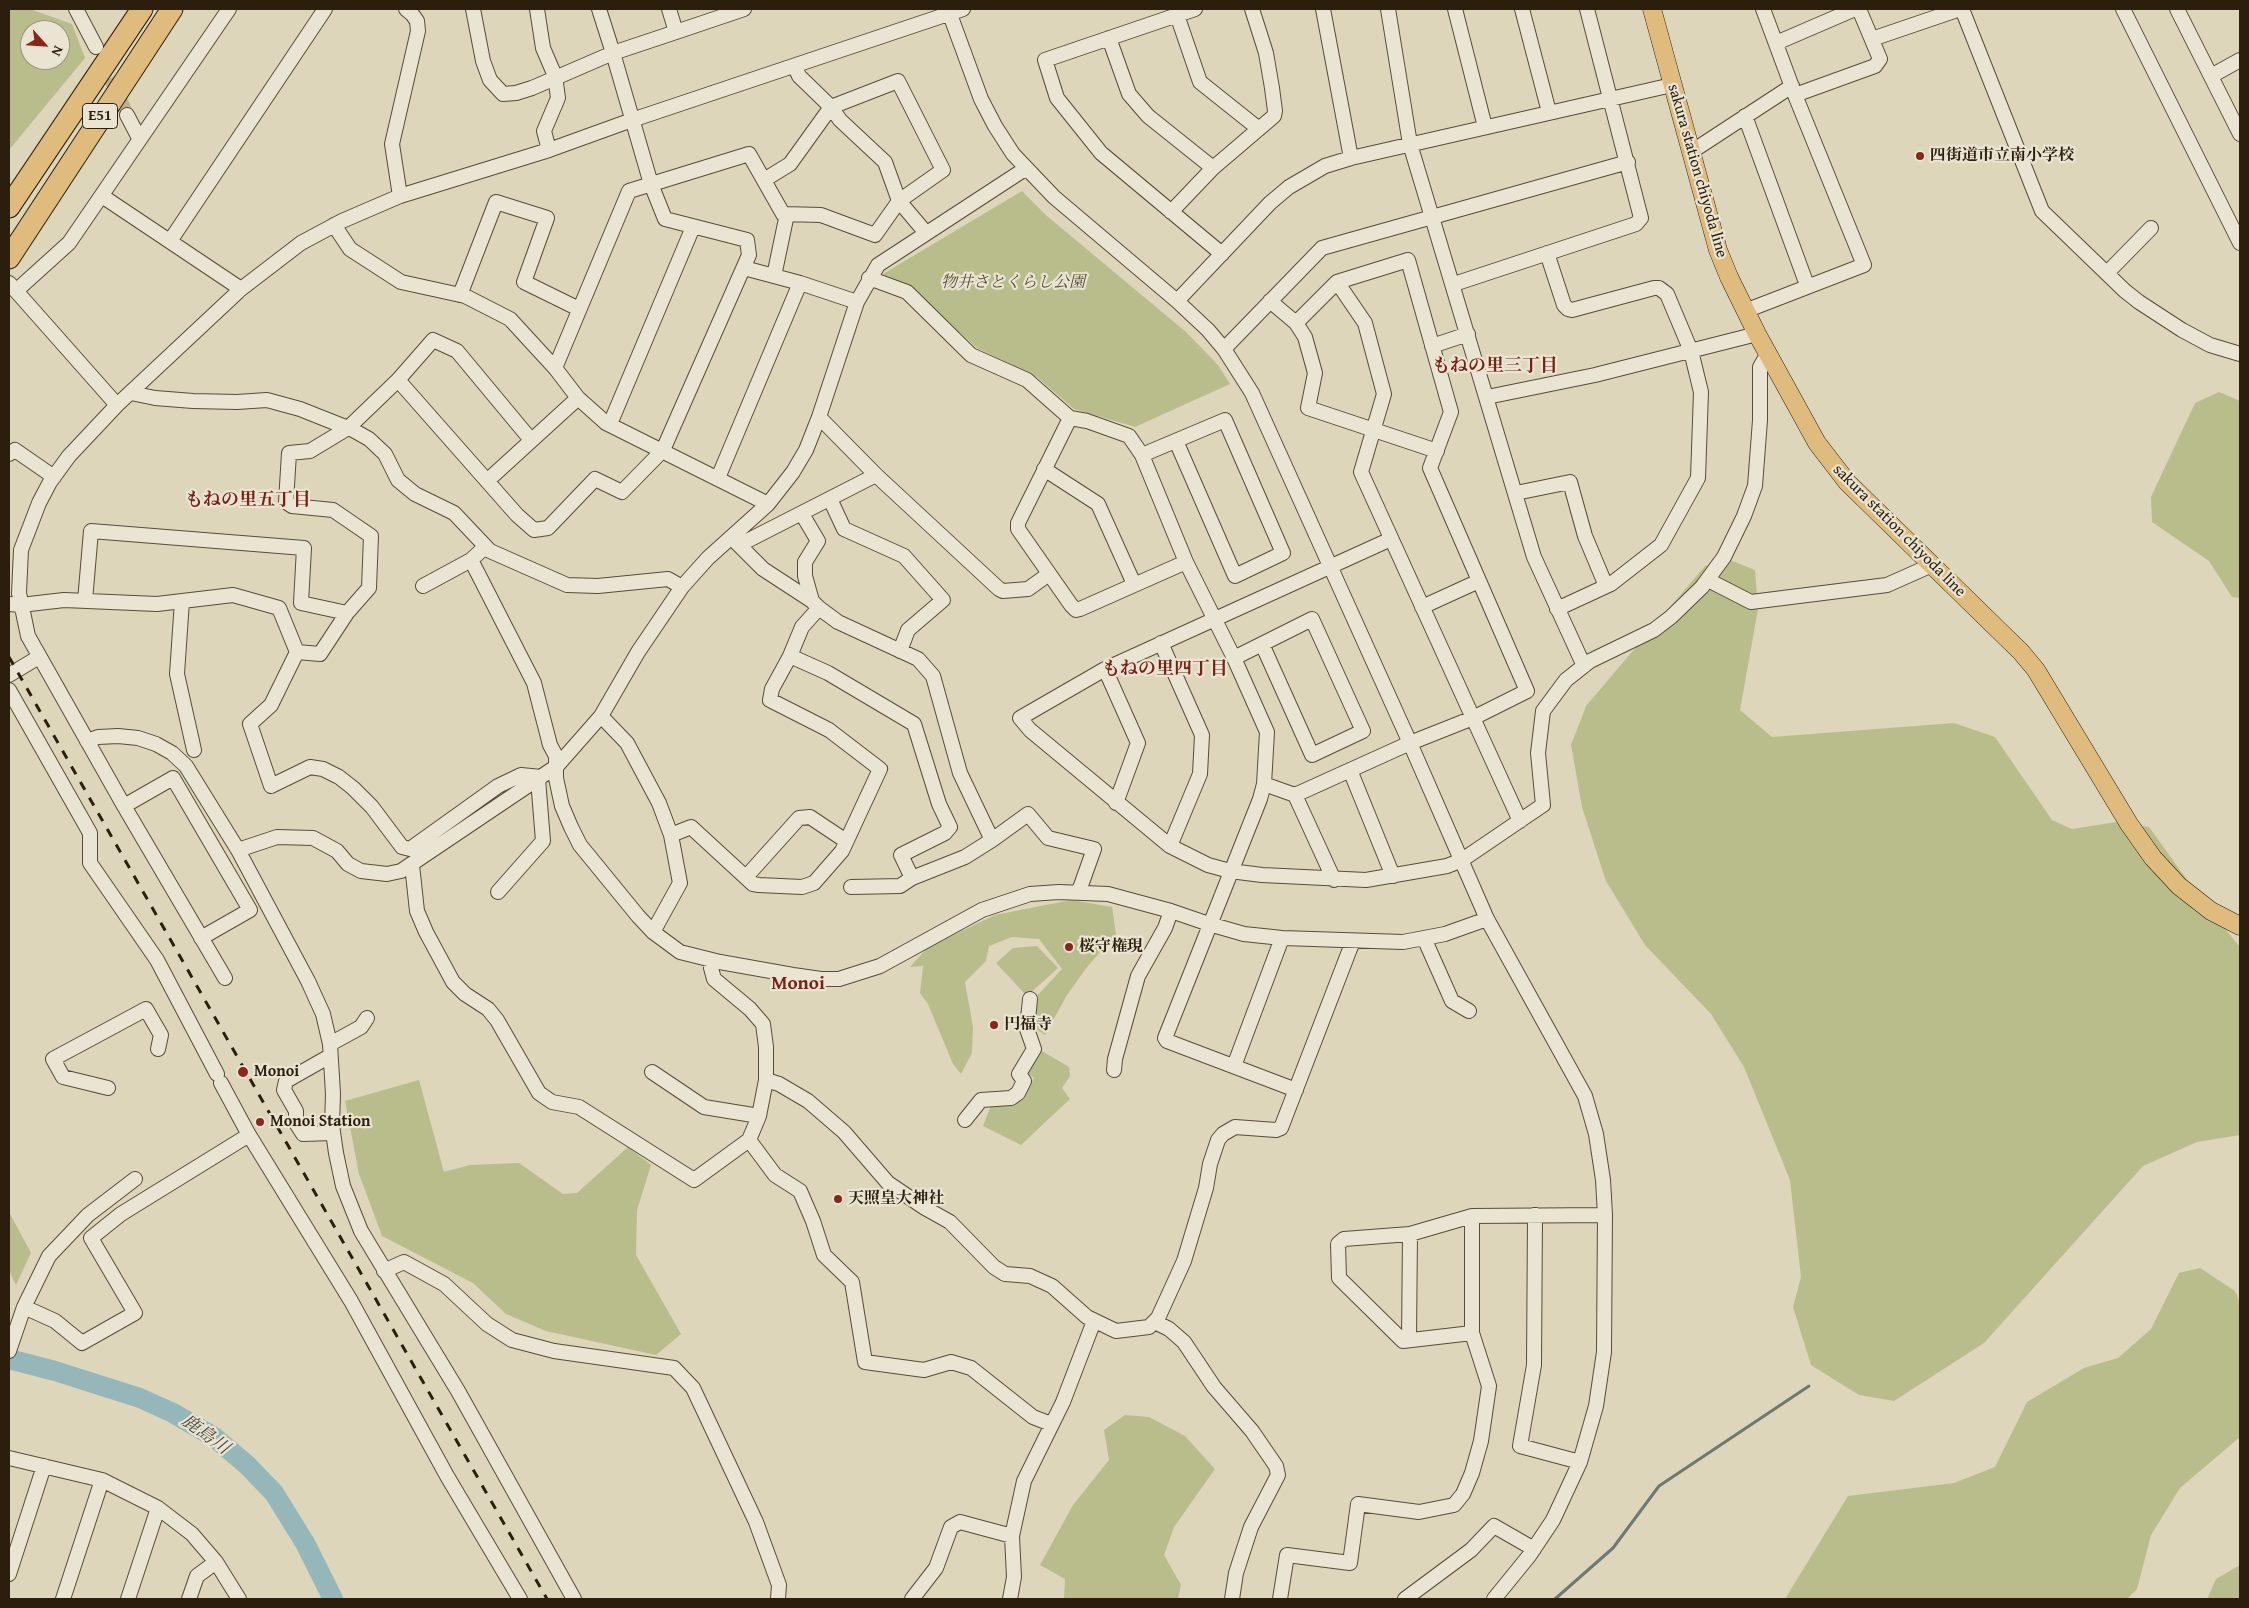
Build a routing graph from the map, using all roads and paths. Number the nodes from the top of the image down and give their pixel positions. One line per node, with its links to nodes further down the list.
1 (76, 9): 31 (street)
2 (142, 9): 61 (highway, E51)
3 (172, 9): 73 (highway, E51)
4 (230, 9): 48 (street)
5 (325, 9): 69 (street)
6 (406, 9): 59 (street)
7 (473, 9): 35 (street)
8 (537, 9): 35 (street)
9 (599, 9): 32 (street)
10 (669, 9): 27 (street)
11 (1195, 9): 26 (street)
12 (1252, 9): 46 (street)
13 (1323, 9): 52 (street)
14 (1388, 9): 49 (street)
15 (1455, 9): 45 (street)
16 (1522, 9): 41 (street)
17 (1587, 9): 39 (street)
18 (1652, 9): 37 (main road, sakura station chiyoda line)
19 (1763, 9): 30 (street)
20 (1857, 9): 29 (street); 30 (street)
21 (1961, 9): 29 (street); 75 (street)
22 (2123, 9): 70 (street)
23 (2177, 9): 36 (street)
24 (737, 10): 27 (street)
25 (954, 10): 34 (street); 55 (street)
26 (1177, 15): 28 (street); 46 (street)
27 (676, 32): 32 (street)
28 (1109, 38): 54 (street); 62 (street)
29 (1872, 39): 38 (street)
30 (1776, 43): 38 (street)
31 (96, 47)
32 (613, 53): 35 (street); 44 (street)
33 (2240, 60): 36 (street)
34 (795, 67): 40 (street); 44 (street)
35 (555, 76): 50 (street)
36 (2211, 76): 47 (street)
37 (1672, 85): 39 (street); 51 (main road, sakura station chiyoda line)
38 (1794, 91): 43 (street); 81 (street)
39 (1611, 98): 41 (street); 53 (street)
40 (831, 107): 56 (street); 60 (street); 60 (street)
41 (1549, 112): 45 (street)
42 (127, 116): 48 (street)
43 (1745, 116): 51 (street); 81 (street)
44 (632, 120): 50 (street); 57 (street)
45 (1486, 127): 49 (street)
46 (1259, 130): 54 (street)
47 (2240, 134)
48 (139, 138): 58 (street)
49 (1410, 144): 52 (street); 64 (street)
50 (549, 150): 59 (street)
51 (1690, 152): 89 (main road, sakura station chiyoda line)
52 (1351, 158): 72 (street)
53 (1628, 162): 64 (street); 71 (street)
54 (1213, 168): 62 (street)
55 (1025, 169): 68 (street); 85 (street)
56 (764, 180): 57 (street); 63 (street)
57 (652, 184): 66 (street); 88 (street)
58 (102, 196): 69 (street); 82 (street)
59 (400, 196): 65 (street)
60 (899, 200): 63 (street); 68 (street)
61 (9, 207)
62 (1171, 212): 72 (street)
63 (787, 214): 76 (street)
64 (1433, 216): 80 (street); 86 (street)
65 (334, 225): 83 (street); 84 (street)
66 (693, 226): 74 (street); 106 (street)
67 (2151, 228): 75 (street)
68 (926, 233): 77 (street)
69 (170, 241): 83 (street)
70 (2240, 243)
71 (1547, 253): 80 (street); 95 (street)
72 (1222, 254): 85 (street)
73 (9, 258)
74 (744, 268): 76 (street); 111 (street)
75 (2107, 273): 96 (street)
76 (774, 276): 79 (street)
77 (870, 278): 87 (street); 105 (street)
78 (1337, 282): 90 (street); 93 (street); 108 (street)
79 (800, 283): 87 (street); 118 (street)
80 (1454, 284): 91 (street)
81 (1807, 285): 89 (street)
82 (13, 287): 103 (street)
83 (241, 289): 100 (street)
84 (460, 295): 88 (street); 98 (street)
85 (1177, 301): 94 (street)
86 (1270, 301): 90 (street); 94 (street)
87 (857, 302): 104 (street)
88 (580, 309): 98 (street)
89 (1745, 310): 92 (main road, sakura station chiyoda line)
90 (1296, 323): 108 (street)
91 (1468, 334): 93 (street); 101 (street)
92 (1757, 334): 95 (street); 97 (main road, sakura station chiyoda line)
93 (1432, 346): 112 (street)
94 (1224, 348): 130 (street)
95 (1690, 352): 101 (street); 136 (street)
96 (2240, 354)
97 (1767, 355): 129 (main road, sakura station chiyoda line); 132 (street)
98 (555, 368): 102 (street)
99 (398, 380): 107 (street); 109 (street); 119 (street)
100 (131, 393): 103 (street); 107 (street)
101 (1487, 397): 120 (street)
102 (578, 398): 106 (street); 109 (street)
103 (117, 405): 117 (street)
104 (819, 418): 116 (street); 122 (street)
105 (1070, 418): 114 (street); 115 (street)
106 (610, 424): 111 (street)
107 (348, 428): 126 (street); 144 (street)
108 (1374, 429): 112 (street); 124 (street)
109 (532, 440): 119 (street)
110 (1176, 441): 110 (street); 114 (street)
111 (663, 450): 118 (street); 119 (street)
112 (1436, 451): 133 (street)
113 (9, 454): 117 (street)
114 (1142, 455): 128 (street)
115 (1044, 469): 131 (street); 134 (street)
116 (876, 475): 121 (street); 131 (street)
117 (54, 477): 140 (street)
118 (718, 478): 122 (street)
119 (487, 481)
120 (1516, 494): 136 (street); 143 (street)
121 (830, 499): 123 (street); 148 (street)
122 (768, 504): 125 (street)
123 (802, 514): 125 (street); 141 (street)
124 (1391, 539): 130 (street); 142 (street)
125 (735, 541): 137 (street); 141 (street)
126 (485, 546): 127 (street); 137 (street)
127 (471, 560): 135 (street); 162 (street)
128 (1186, 562): 134 (street); 145 (street)
129 (1932, 565): 132 (street); 188 (main road, sakura station chiyoda line)
130 (1330, 568): 145 (street); 160 (street)
131 (1049, 574): 134 (street)
132 (1708, 580): 153 (street)
133 (1479, 581): 142 (street); 158 (street)
134 (1134, 584)
135 (423, 586)
136 (1606, 586): 143 (street)
137 (682, 587): 157 (street)
138 (85, 601): 139 (street); 140 (street); 144 (street)
139 (182, 601): 149 (street); 161 (street)
140 (15, 604): 151 (street)
141 (816, 604): 148 (street); 150 (street)
142 (1422, 607): 158 (street)
143 (1557, 609): 153 (street)
144 (347, 613): 149 (street)
145 (1214, 620): 146 (street); 152 (street)
146 (1161, 643): 154 (street); 173 (street)
147 (1262, 644): 147 (street); 152 (street)
148 (900, 650): 171 (street)
149 (297, 652): 164 (street)
150 (790, 656): 172 (street); 180 (street)
151 (39, 657): 155 (street); 159 (street)
152 (1234, 658): 165 (street)
153 (1584, 666): 169 (street)
154 (1105, 669): 167 (street); 167 (street)
155 (9, 675)
156 (9, 690): 212 (street)
157 (600, 716): 162 (street); 170 (street)
158 (1473, 718): 160 (street); 169 (street)
159 (87, 741): 168 (street); 174 (street)
160 (1410, 743): 163 (street); 175 (street)
161 (194, 750)
162 (557, 766): 164 (street); 189 (street)
163 (1350, 770): 166 (street); 179 (street)
164 (539, 778): 176 (street); 184 (street)
165 (1264, 784): 166 (street); 177 (street)
166 (1295, 795): 181 (street)
167 (1116, 803): 173 (street)
168 (124, 806): 190 (street); 190 (street)
169 (1520, 821): 175 (street)
170 (671, 835): 178 (street); 189 (street)
171 (992, 840): 180 (street); 183 (street)
172 (846, 841): 178 (street); 178 (street)
173 (1170, 846): 177 (street)
174 (238, 850): 176 (street); 202 (street)
175 (1462, 860): 179 (street); 186 (street)
176 (412, 865): 196 (street)
177 (1230, 871): 181 (street); 187 (street)
178 (746, 876)
179 (1394, 876): 181 (street)
180 (912, 878): 182 (street)
181 (1334, 880)
182 (851, 887)
183 (1079, 891): 185 (street); 195 (street)
184 (498, 892)
185 (1171, 910): 187 (street); 204 (street)
186 (1487, 919): 192 (street); 216 (street)
187 (1209, 924): 191 (street); 203 (street)
188 (2240, 926)
189 (653, 932): 195 (street)
190 (200, 938): 197 (street)
191 (1282, 938): 193 (street); 203 (street)
192 (1424, 938): 193 (street); 199 (street)
193 (1353, 940): 208 (street)
194 (429, 960): 196 (street)
195 (712, 960): 206 (street)
196 (444, 966): 213 (street)
197 (225, 978)
198 (1030, 999): 210 (street)
199 (1469, 1011)
200 (367, 1018): 202 (street)
201 (158, 1049): 207 (street)
202 (330, 1050): 211 (street); 211 (street)
203 (1234, 1066): 208 (street)
204 (1114, 1070)
205 (652, 1072): 209 (street)
206 (766, 1080): 209 (street); 221 (street)
207 (108, 1088)
208 (1296, 1090): 222 (street)
209 (759, 1116): 213 (street)
210 (965, 1120)
211 (333, 1133): 219 (street)
212 (249, 1135): 220 (street); 240 (street)
213 (749, 1140): 226 (street)
214 (135, 1179): 220 (street)
215 (1535, 1215): 216 (street); 217 (street); 228 (street)
216 (1605, 1215): 228 (street)
217 (1472, 1216): 218 (street); 223 (street)
218 (1410, 1234): 224 (street); 224 (street)
219 (384, 1271): 241 (street); 242 (street)
220 (24, 1307): 225 (street)
221 (1094, 1321): 222 (street); 226 (street)
222 (1155, 1322): 245 (street)
223 (1472, 1333): 224 (street); 246 (street)
224 (1409, 1340)
225 (9, 1351)
226 (1051, 1424): 232 (street)
227 (9, 1458): 229 (street)
228 (1580, 1462): 233 (street)
229 (44, 1466): 230 (street); 235 (street)
230 (102, 1480): 231 (street); 236 (street)
231 (158, 1508): 234 (street); 237 (street)
232 (1012, 1536): 243 (street); 244 (street)
233 (1534, 1549): 247 (street); 248 (street)
234 (216, 1562): 238 (street); 239 (street)
235 (9, 1574)
236 (63, 1599)
237 (128, 1599)
238 (189, 1599)
239 (238, 1599)
240 (520, 1599)
241 (574, 1599)
242 (778, 1599)
243 (912, 1599)
244 (1010, 1599)
245 (1232, 1599)
246 (1280, 1599)
247 (1405, 1599)
248 (1494, 1599)

